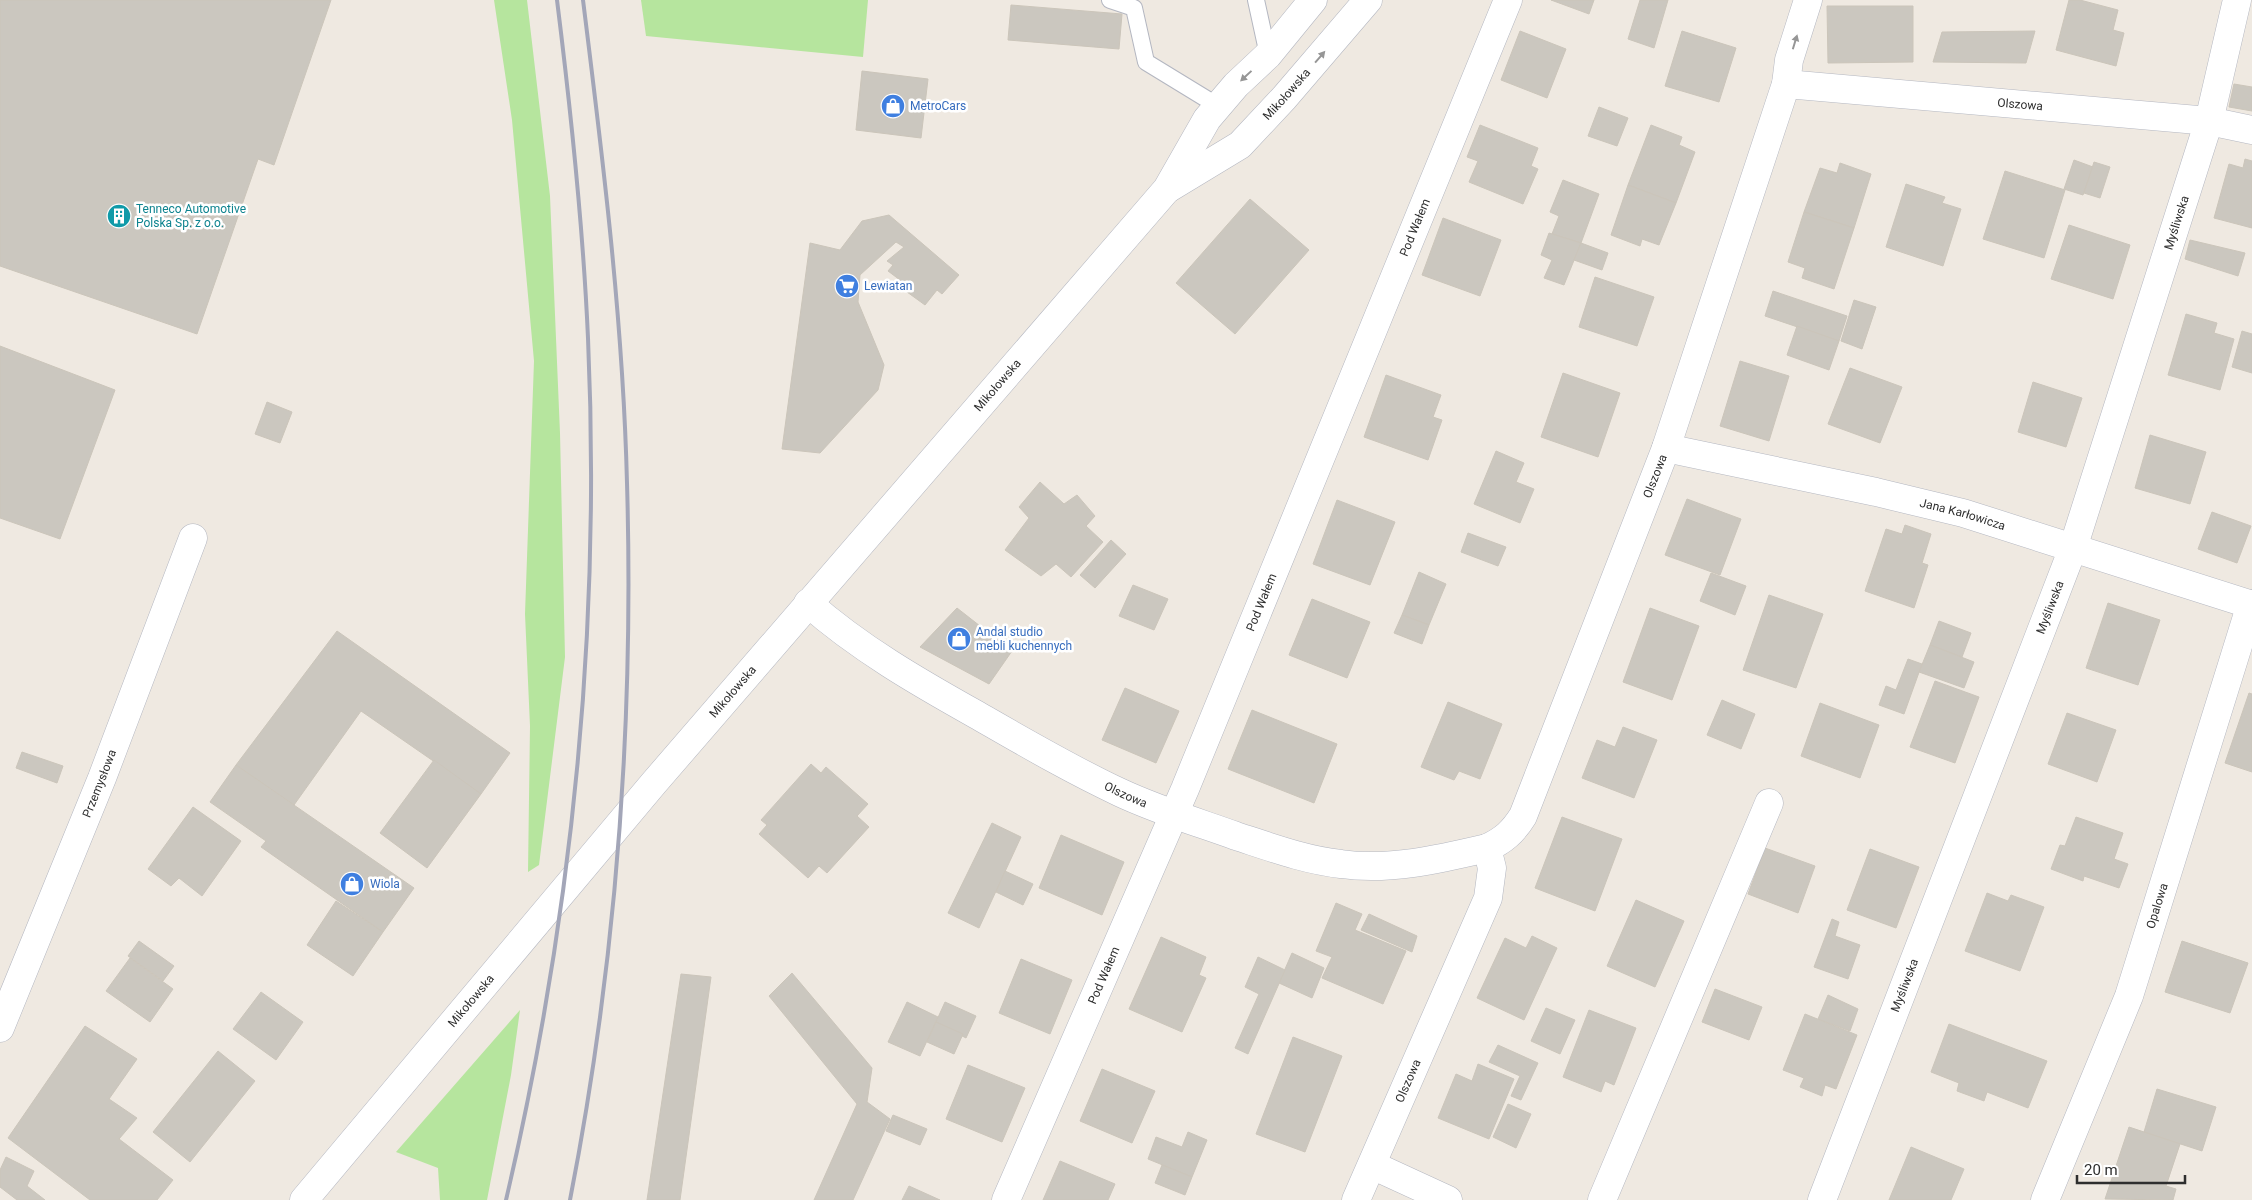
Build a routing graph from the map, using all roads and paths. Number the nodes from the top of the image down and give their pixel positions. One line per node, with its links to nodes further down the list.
1 (1110, 0): 10 (lane)
2 (1256, 0): 8 (lane)
3 (1313, 0): 8 (street, Mikołowska)
4 (1368, 0): 13 (street, Mikołowska, one-way to 4)
5 (1508, 0): 20 (street, Pod Wałem)
6 (1808, 0): 9 (street, Olszowa, one-way to 6)
7 (2237, 0): 11 (street, Myśliwska)
8 (1268, 55): 10 (street, Mikołowska, one-way to 10)
9 (1786, 84): 11 (street, Olszowa); 14 (street, Olszowa)
10 (1218, 106): 13 (street, Mikołowska)
11 (2209, 121): 12 (street, Olszowa); 16 (street, Myśliwska)
12 (2252, 130)
13 (1167, 189): 17 (street, Mikołowska)
14 (1666, 448): 16 (street, Jana Karłowicza); 21 (street, Olszowa)
15 (192, 538): 22 (street, Przemysłowa)
16 (2073, 548): 18 (street, Jana Karłowicza); 29 (street, Myśliwska)
17 (808, 603): 20 (street, Olszowa); 24 (street, Mikołowska)
18 (2251, 605): 30 (street, Opalowa)
19 (1769, 803): 28 (street)
20 (1174, 815): 21 (street, Olszowa); 25 (street, Pod Wałem)
21 (1486, 848): 23 (street, Olszowa)
22 (0, 1028)
23 (1372, 1164): 26 (street, Olszowa); 27 (street)
24 (304, 1200)
25 (1006, 1200)
26 (1356, 1200)
27 (1448, 1200)
28 (1602, 1200)
29 (1822, 1200)
30 (2045, 1200)

